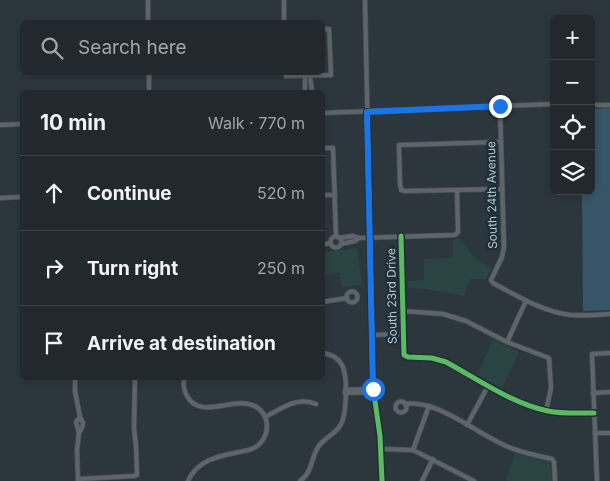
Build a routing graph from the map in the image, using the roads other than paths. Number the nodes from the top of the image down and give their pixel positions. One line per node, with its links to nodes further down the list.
1 (148, 0): 4 (street)
2 (284, 0): 5 (street)
3 (365, 0): 19 (street)
4 (148, 20)
5 (284, 20)
6 (325, 29): 7 (street)
7 (325, 74)
8 (148, 75): 12 (street)
9 (296, 75): 11 (street)
10 (319, 75): 11 (street)
11 (307, 76): 13 (street); 14 (street)
12 (149, 90)
13 (305, 90)
14 (311, 90)
15 (550, 104): 18 (street)
16 (595, 105): 17 (street)
17 (610, 105)
18 (500, 106): 19 (street); 23 (street, South 24th Avenue)
19 (367, 112): 20 (street); 34 (street)
20 (325, 113)
21 (0, 124): 22 (street)
22 (20, 124)
23 (501, 142): 25 (street, South 24th Avenue); 26 (street)
24 (325, 148): 28 (street)
25 (502, 189): 26 (street); 41 (street, South 24th Avenue)
26 (457, 190): 32 (street)
27 (325, 195): 28 (street)
28 (335, 195): 33 (street)
29 (20, 197): 30 (street)
30 (0, 198)
31 (349, 236): 33 (street); 35 (street); 36 (street)
32 (401, 236): 34 (street); 43 (street, South 23rd Drive)
33 (338, 237): 37 (street); 39 (street)
34 (369, 237): 35 (street); 46 (street)
35 (359, 238): 36 (street)
36 (349, 242): 39 (street)
37 (330, 243): 38 (street); 39 (street)
38 (325, 244)
39 (341, 244)
40 (347, 298): 42 (street)
41 (526, 301): 44 (street); 47 (street)
42 (325, 302)
43 (403, 311): 45 (street, South 23rd Drive); 47 (street)
44 (610, 314)
45 (403, 334): 46 (street); 53 (street, South 23rd Drive)
46 (372, 335): 54 (street)
47 (507, 342): 61 (street)
48 (610, 353): 57 (street)
49 (325, 354): 55 (street)
50 (75, 380): 70 (street)
51 (135, 380): 70 (street)
52 (184, 380): 63 (street)
53 (488, 386): 61 (street); 64 (street)
54 (373, 391): 55 (street); 67 (street)
55 (345, 392): 72 (street)
56 (610, 392): 57 (street)
57 (593, 393): 62 (street)
58 (316, 404): 63 (street)
59 (405, 404): 60 (street)
60 (429, 406): 64 (street); 68 (street)
61 (546, 410): 62 (street)
62 (594, 413): 65 (street)
63 (265, 417): 71 (street)
64 (467, 425): 76 (street)
65 (595, 433): 66 (street); 77 (street)
66 (610, 433)
67 (381, 449): 68 (street); 73 (street)
68 (413, 450): 69 (street)
69 (433, 459): 74 (street); 75 (street)
70 (78, 480)
71 (188, 481)
72 (300, 481)
73 (382, 481)
74 (422, 481)
75 (473, 481)
76 (555, 481)
77 (597, 481)

